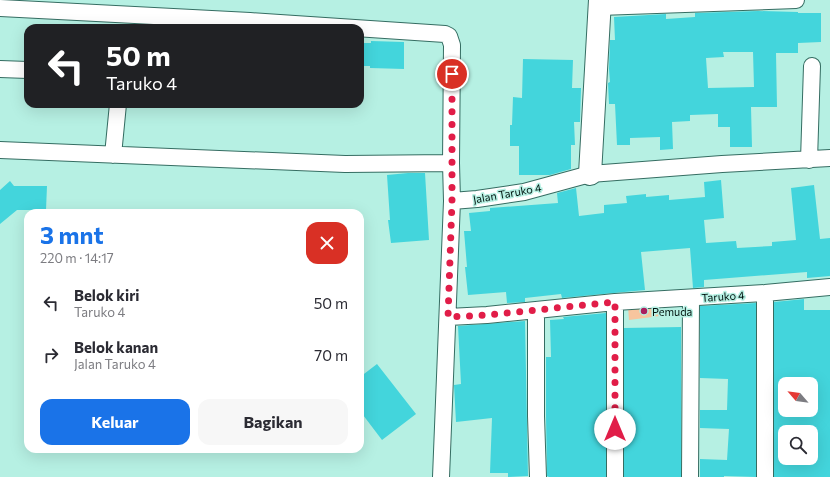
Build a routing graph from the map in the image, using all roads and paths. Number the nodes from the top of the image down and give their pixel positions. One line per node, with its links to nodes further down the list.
1 (796, 0): 2 (street)
2 (599, 3): 15 (street)
3 (0, 8): 4 (street)
4 (295, 24)
5 (364, 28): 14 (street)
6 (812, 66): 13 (street)
7 (0, 69): 8 (street)
8 (24, 70)
9 (118, 108): 11 (street)
10 (0, 150): 11 (street)
11 (113, 155): 14 (street)
12 (830, 158): 13 (street, Jalan Taruko 4)
13 (809, 160): 15 (street, Jalan Taruko 4)
14 (451, 163): 16 (street)
15 (590, 174): 16 (street, Jalan Taruko 4)
16 (452, 201): 22 (street)
17 (830, 287): 18 (street, Taruko 4)
18 (765, 293): 19 (street, Taruko 4); 27 (street)
19 (691, 298): 20 (street, Taruko 4); 26 (street)
20 (615, 302): 21 (street, Taruko 4); 25 (street)
21 (536, 310): 22 (street, Taruko 4); 24 (street)
22 (448, 317): 23 (street)
23 (441, 477)
24 (538, 477)
25 (615, 477)
26 (690, 477)
27 (765, 477)

